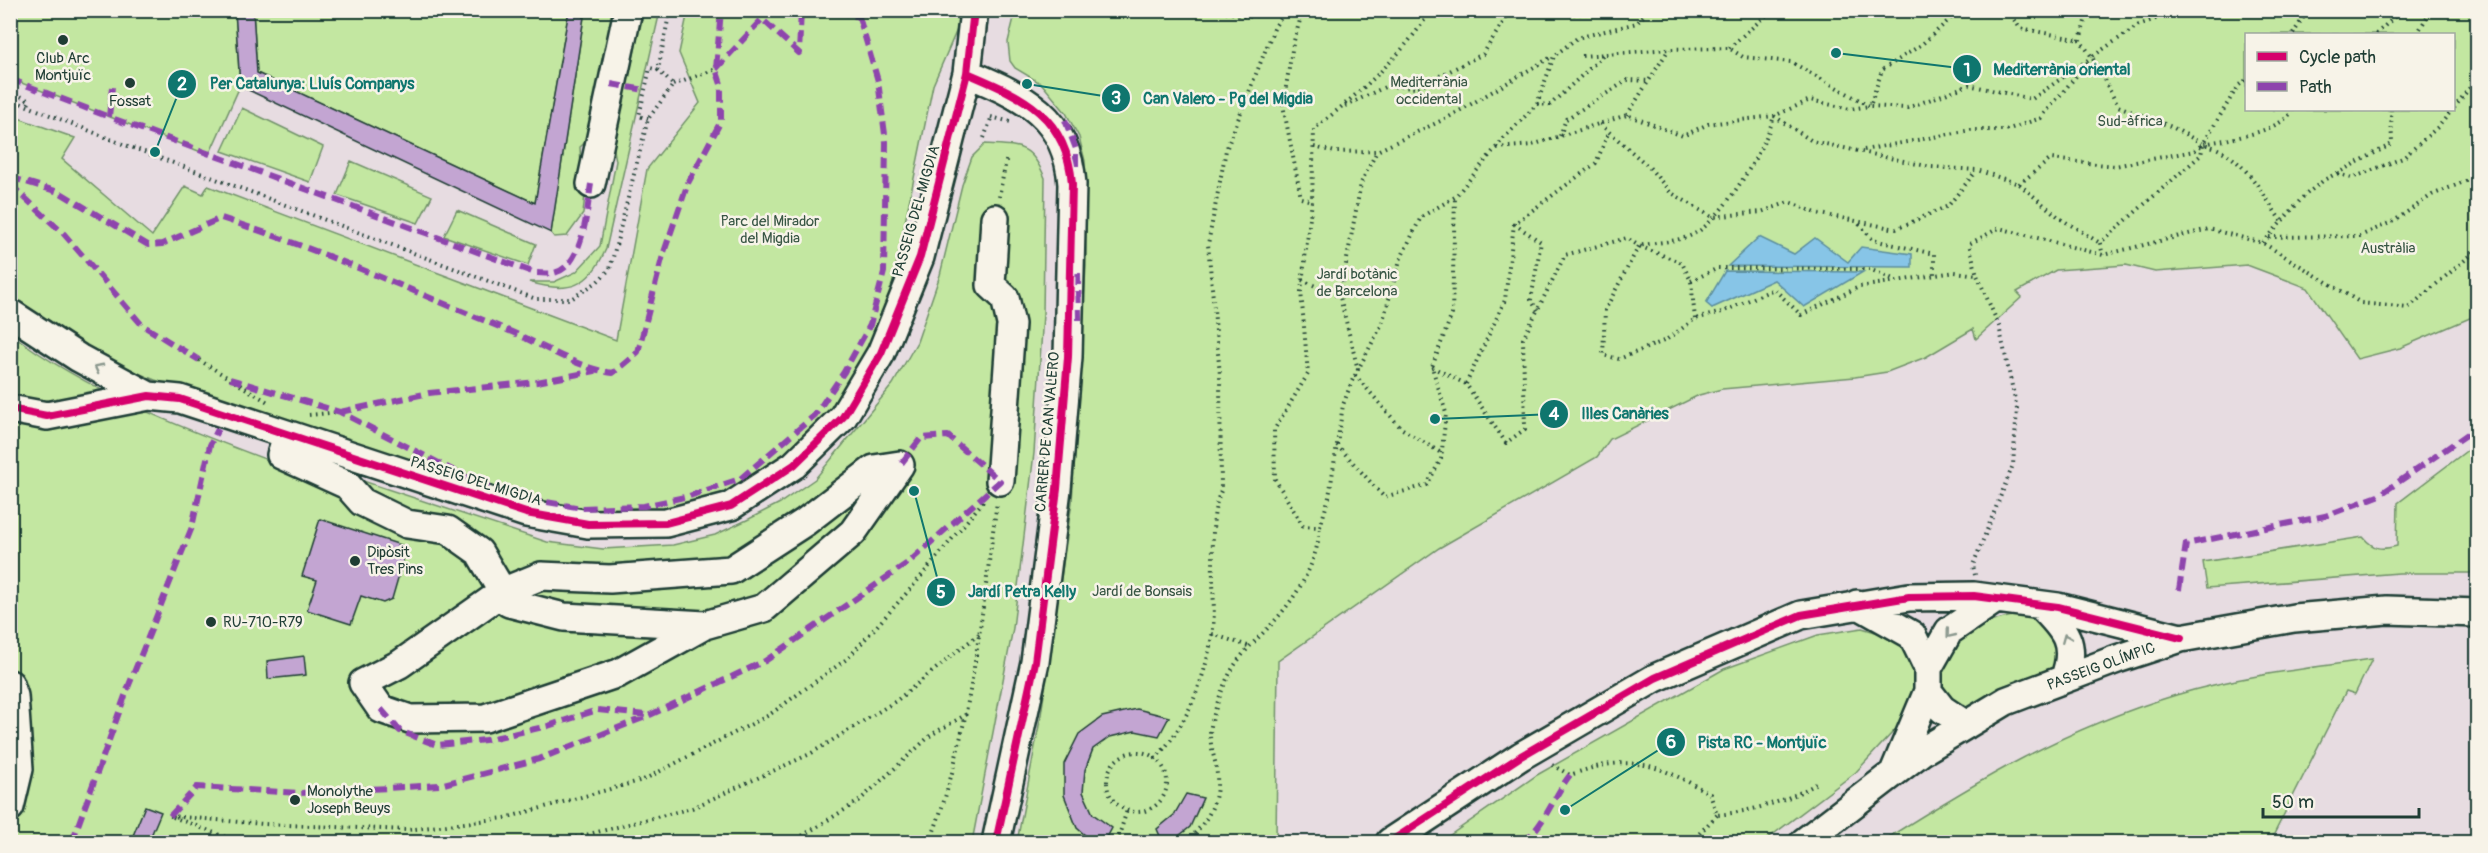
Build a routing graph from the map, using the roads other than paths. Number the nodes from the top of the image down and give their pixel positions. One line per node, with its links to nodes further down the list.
1 (628, 10): 4 (street)
2 (974, 10): 3 (street, PASSEIG DEL MIGDIA)
3 (967, 73): 9 (street, PASSEIG DEL MIGDIA); 25 (street, CARRER DE CAN VALERO)
4 (591, 183)
5 (995, 218): 10 (street)
6 (10, 312): 7 (street, one-way to 6)
7 (150, 396): 8 (street, PASSEIG DEL MIGDIA); 9 (street, PASSEIG DEL MIGDIA)
8 (10, 409)
9 (287, 435): 11 (street)
10 (1000, 481)
11 (504, 591): 16 (street); 16 (street); 16 (street)
12 (1985, 597): 13 (street); 14 (street); 19 (street, one-way to 19)
13 (1857, 604): 19 (street); 26 (street)
14 (2040, 605): 17 (street); 18 (street, one-way to 14)
15 (2478, 613): 17 (street, PASSEIG OLÍMPIC)
16 (705, 625)
17 (2181, 638): 18 (street, PASSEIG OLÍMPIC)
18 (2064, 679): 21 (street, PASSEIG OLÍMPIC)
19 (1928, 680): 21 (street); 23 (street)
20 (10, 684): 22 (street)
21 (1966, 725): 23 (street, PASSEIG OLÍMPIC)
22 (14, 762): 24 (street)
23 (1894, 773): 27 (street, PASSEIG OLÍMPIC)
24 (10, 807)
25 (996, 843)
26 (1390, 843)
27 (1804, 843)

